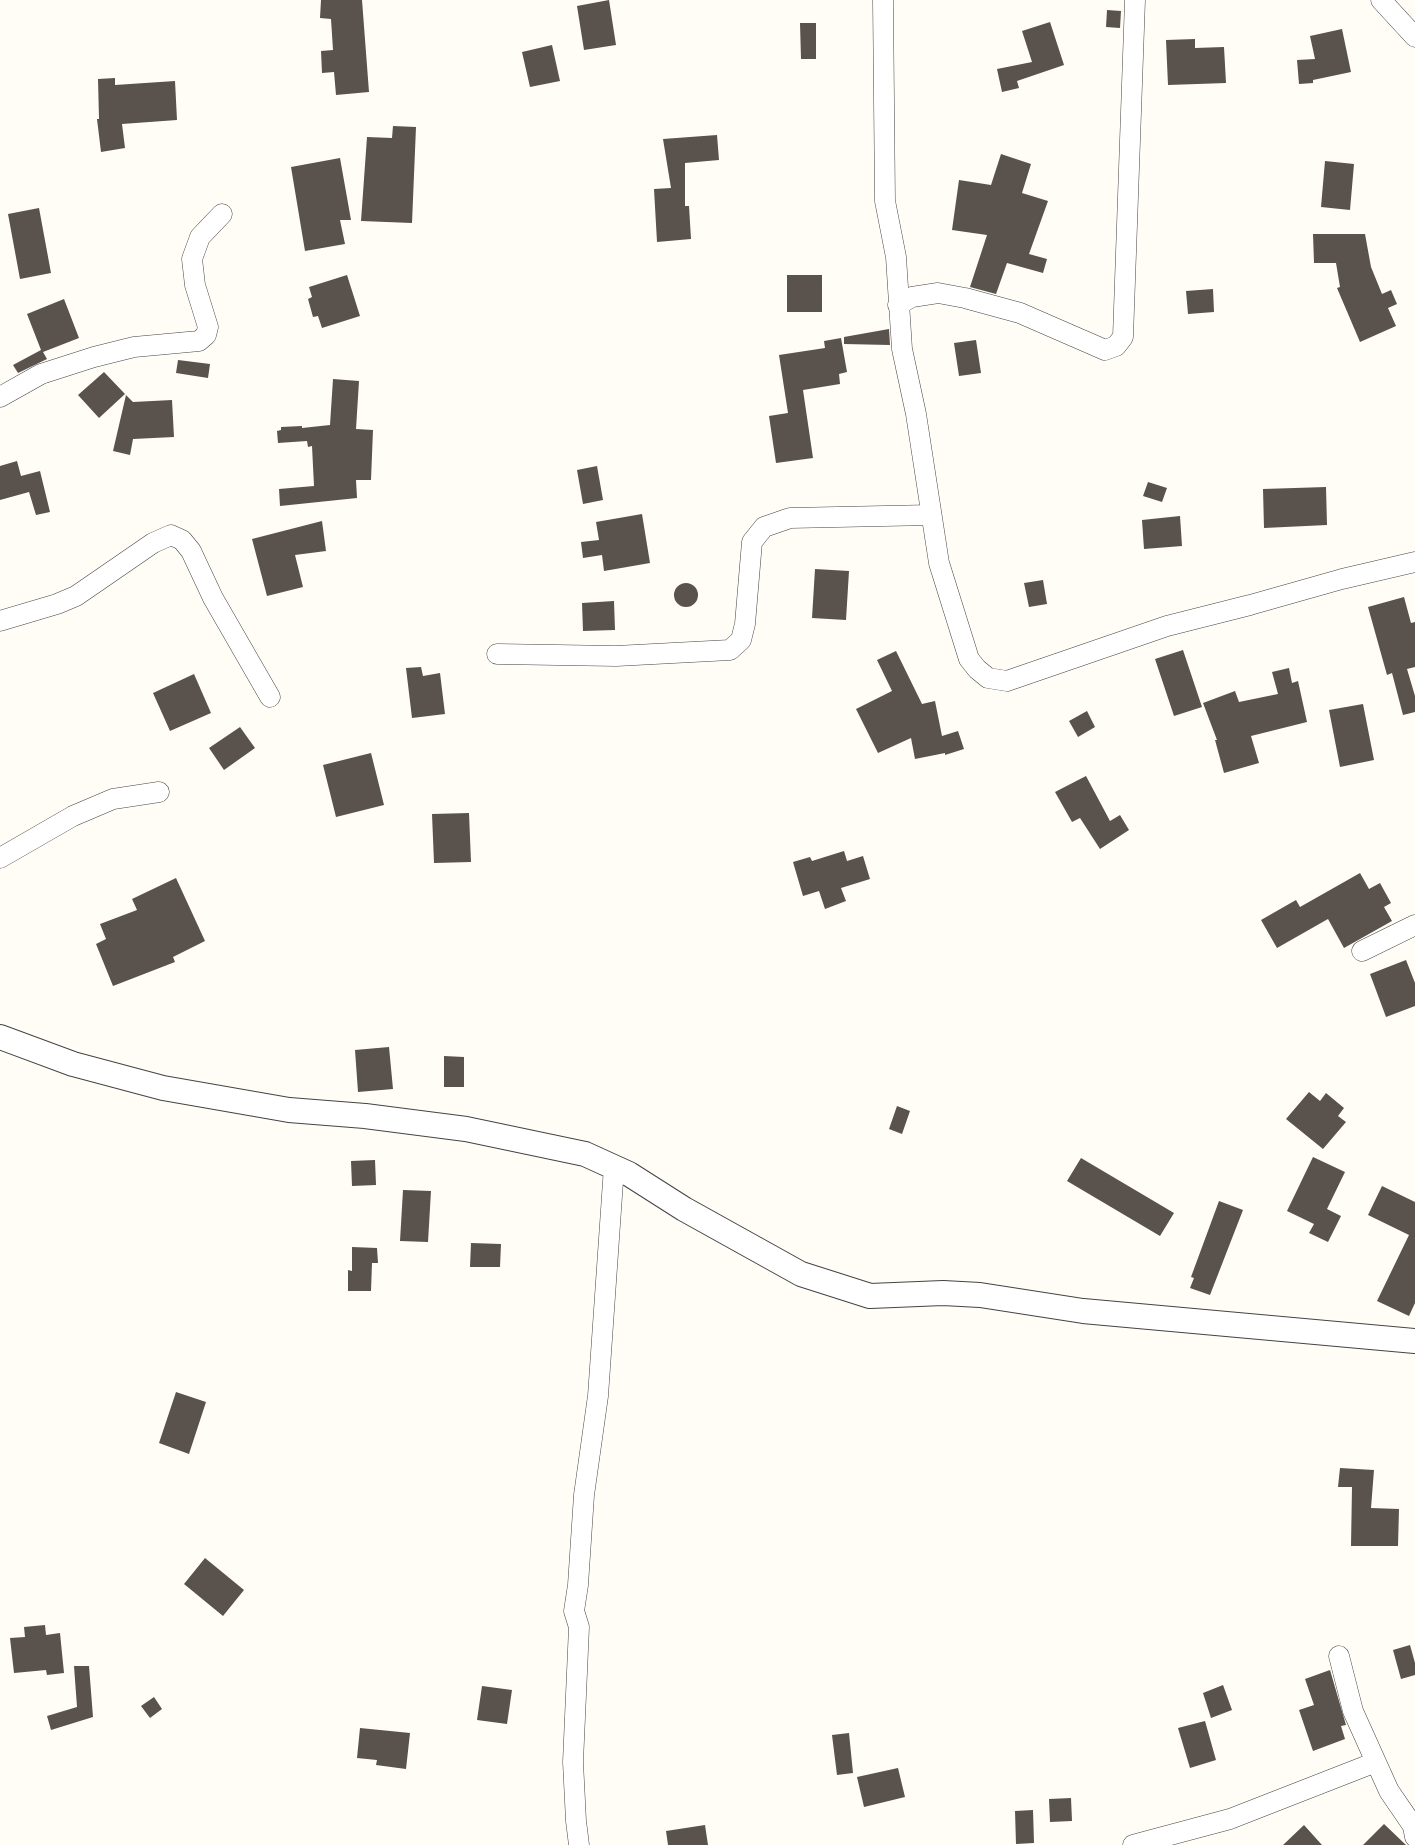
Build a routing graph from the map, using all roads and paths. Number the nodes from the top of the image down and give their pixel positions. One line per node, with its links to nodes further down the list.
1 (883, 0): 6 (street)
2 (1135, 0): 6 (street)
3 (1381, 0): 4 (street)
4 (1415, 37)
5 (222, 214): 7 (street)
6 (898, 305): 8 (street)
7 (0, 397)
8 (931, 515): 9 (street); 11 (street)
9 (1415, 562)
10 (0, 621): 12 (street)
11 (497, 654)
12 (270, 697)
13 (159, 792): 14 (street)
14 (0, 858)
15 (1415, 925): 16 (street)
16 (1362, 951)
17 (0, 1037): 18 (street)
18 (614, 1167): 19 (street); 23 (street)
19 (1415, 1341)
20 (1340, 1656): 21 (street)
21 (1376, 1762): 22 (street); 24 (street)
22 (1415, 1838)
23 (579, 1845)
24 (1132, 1845)

